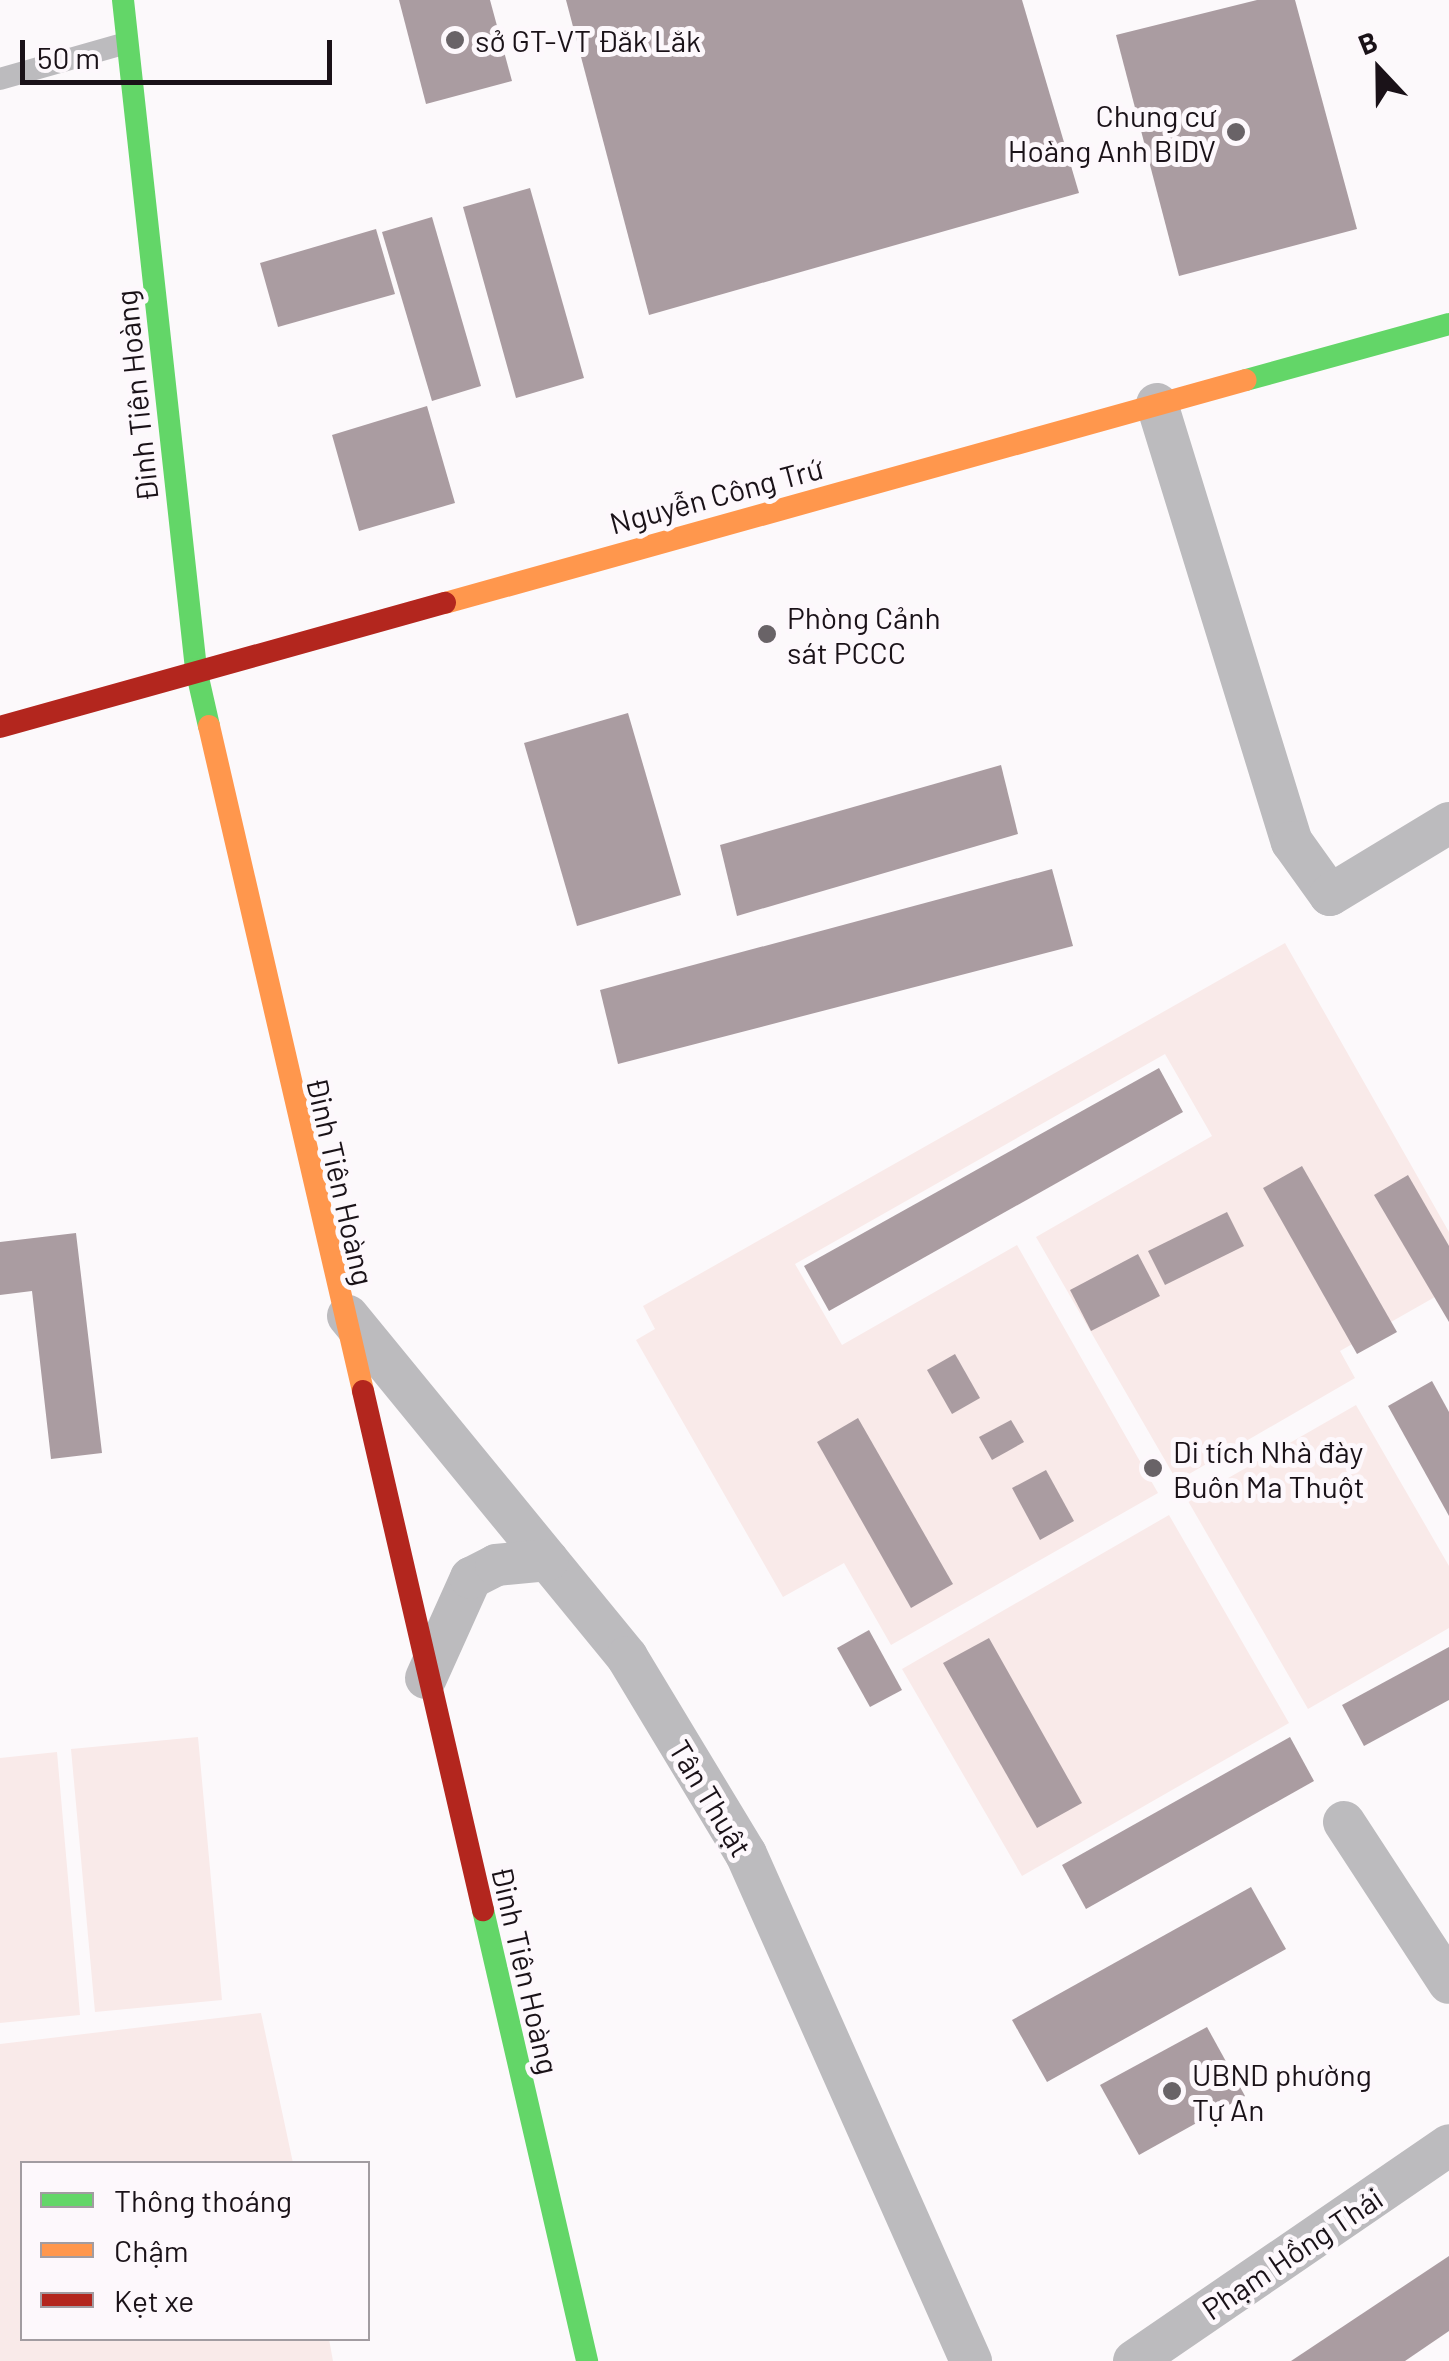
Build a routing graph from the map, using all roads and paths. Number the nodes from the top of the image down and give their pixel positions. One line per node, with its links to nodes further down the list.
1 (123, 0): 2 (street, Đinh Tiên Hoàng)
2 (128, 42): 3 (lane); 6 (street, Đinh Tiên Hoàng)
3 (0, 79)
4 (1449, 324): 5 (street, Nguyễn Công Trứ)
5 (1158, 404): 6 (street, Nguyễn Công Trứ); 8 (street)
6 (196, 670): 7 (street, Nguyễn Công Trứ); 9 (street, Đinh Tiên Hoàng)
7 (0, 728)
8 (1449, 823)
9 (338, 1304): 10 (street, Tân Thuật); 11 (street, Đinh Tiên Hoàng)
10 (548, 1560): 11 (street); 16 (street, Tân Thuật)
11 (426, 1678): 15 (street, Đinh Tiên Hoàng)
12 (1344, 1822): 13 (street)
13 (1449, 1983)
14 (1449, 2146): 17 (street, Phạm Hồng Thái)
15 (587, 2361)
16 (972, 2361)
17 (1134, 2361)

